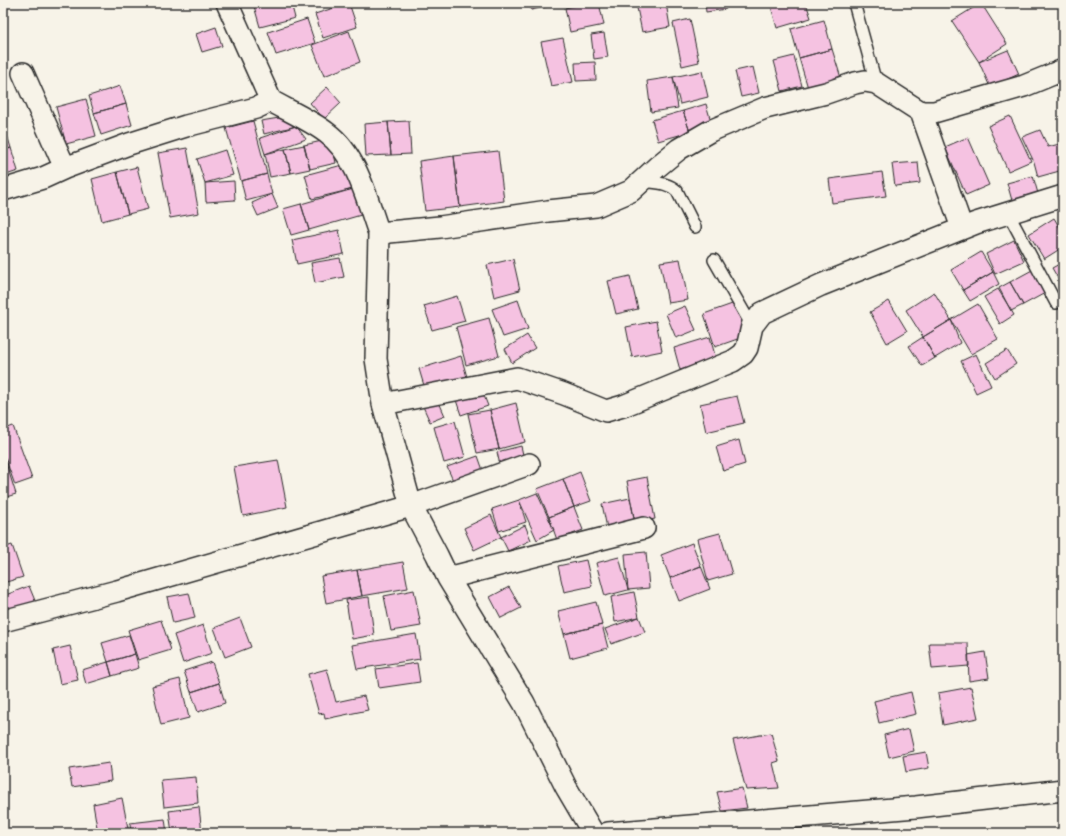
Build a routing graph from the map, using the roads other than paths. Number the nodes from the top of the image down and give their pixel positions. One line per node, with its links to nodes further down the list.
1 (227, 3): 6 (street)
2 (854, 3): 5 (lane)
3 (1063, 70): 7 (street)
4 (23, 73): 8 (street)
5 (876, 83): 7 (street); 9 (street)
6 (271, 101): 8 (street); 15 (street)
7 (921, 112): 14 (street)
8 (65, 168): 10 (street)
9 (642, 181): 13 (lane); 15 (street)
10 (3, 190)
11 (1063, 196): 12 (street)
12 (1008, 213): 14 (street); 17 (lane)
13 (694, 227)
14 (962, 228): 18 (street)
15 (379, 233): 19 (street)
16 (714, 260): 18 (lane)
17 (1056, 304)
18 (752, 326): 19 (street)
19 (383, 404): 21 (street)
20 (529, 464): 21 (street)
21 (411, 506): 23 (street); 24 (street)
22 (644, 528): 23 (street)
23 (448, 578): 26 (street)
24 (3, 621)
25 (1063, 790): 27 (street)
26 (593, 833)
27 (608, 833)

